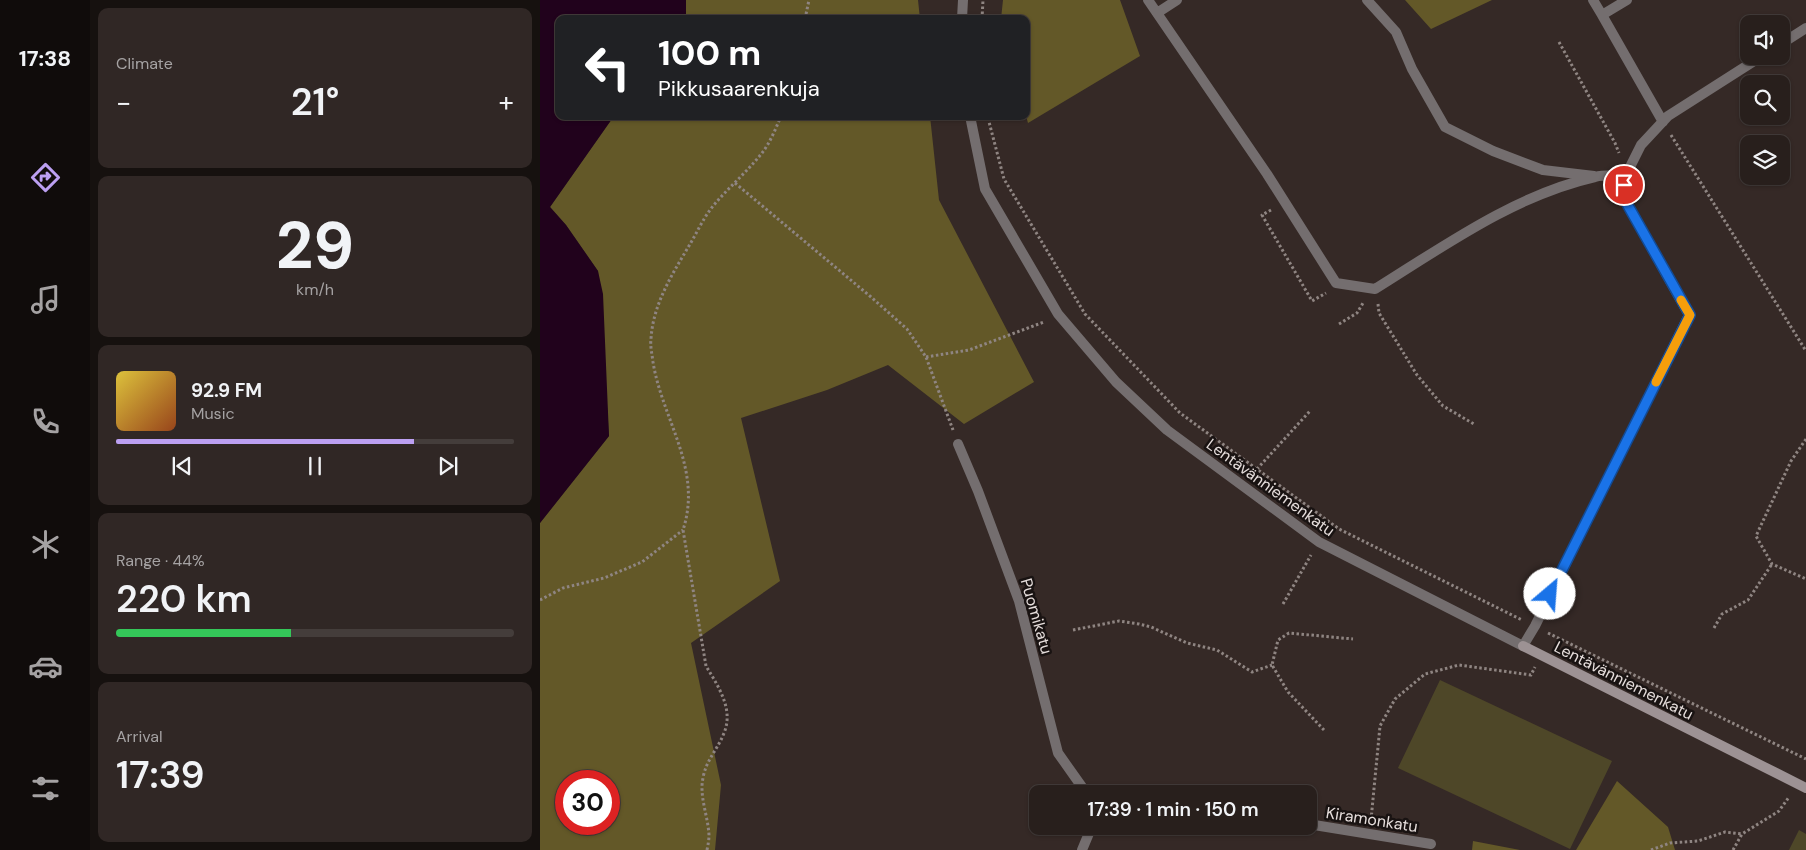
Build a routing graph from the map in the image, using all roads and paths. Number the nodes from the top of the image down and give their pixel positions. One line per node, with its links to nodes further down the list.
1 (809, 0): 10 (path)
2 (963, 0): 11 (street)
3 (983, 0): 12 (path)
4 (1148, 0): 9 (street)
5 (1177, 0): 9 (street)
6 (1367, 0): 23 (street)
7 (1593, 0): 13 (street)
8 (1627, 0): 13 (street)
9 (1157, 13): 25 (street)
10 (806, 15)
11 (962, 15)
12 (982, 15)
13 (1602, 15): 21 (street)
14 (1806, 28): 15 (street)
15 (1790, 38)
16 (1559, 42): 22 (path)
17 (1748, 65): 21 (street)
18 (779, 120): 24 (path)
19 (971, 120): 28 (street, Lentävänniemenkatu)
20 (989, 120): 36 (path)
21 (1663, 122): 22 (street); 30 (path)
22 (1626, 175): 23 (street); 43 (street)
23 (1597, 176): 27 (street)
24 (735, 183): 31 (path); 37 (path)
25 (1285, 203): 26 (street); 26 (path)
26 (1336, 283): 27 (street)
27 (1374, 289): 29 (path); 33 (path)
28 (1058, 314): 31 (path); 38 (street, Lentävänniemenkatu)
29 (1340, 324)
30 (1806, 351)
31 (926, 356): 35 (path)
32 (1310, 411): 36 (path)
33 (1474, 424)
34 (1806, 439): 39 (path)
35 (958, 444): 53 (street, Puomikatu)
36 (1257, 468): 43 (path)
37 (683, 530): 41 (path); 60 (path)
38 (1319, 542): 42 (path); 48 (street, Lentävänniemenkatu)
39 (1772, 564): 40 (path); 44 (path)
40 (1806, 579)
41 (540, 600)
42 (1283, 604)
43 (1535, 626): 46 (path); 48 (street)
44 (1714, 628)
45 (1073, 630): 50 (path)
46 (1553, 635): 49 (path); 52 (path)
47 (1353, 639): 50 (path)
48 (1523, 646): 49 (street, Lentävänniemenkatu)
49 (1542, 655): 54 (street, Lentävänniemenkatu); 56 (path)
50 (1272, 665): 51 (path)
51 (1324, 730)
52 (1806, 759)
53 (1081, 785)
54 (1802, 786): 57 (path)
55 (1317, 825): 56 (street, Kiramonkatu)
56 (1370, 833): 59 (street, Kiramonkatu)
57 (1742, 834): 62 (path); 63 (path)
58 (1088, 835): 61 (street)
59 (1431, 844)
60 (707, 850)
61 (1082, 850)
62 (1651, 850)
63 (1733, 850)

